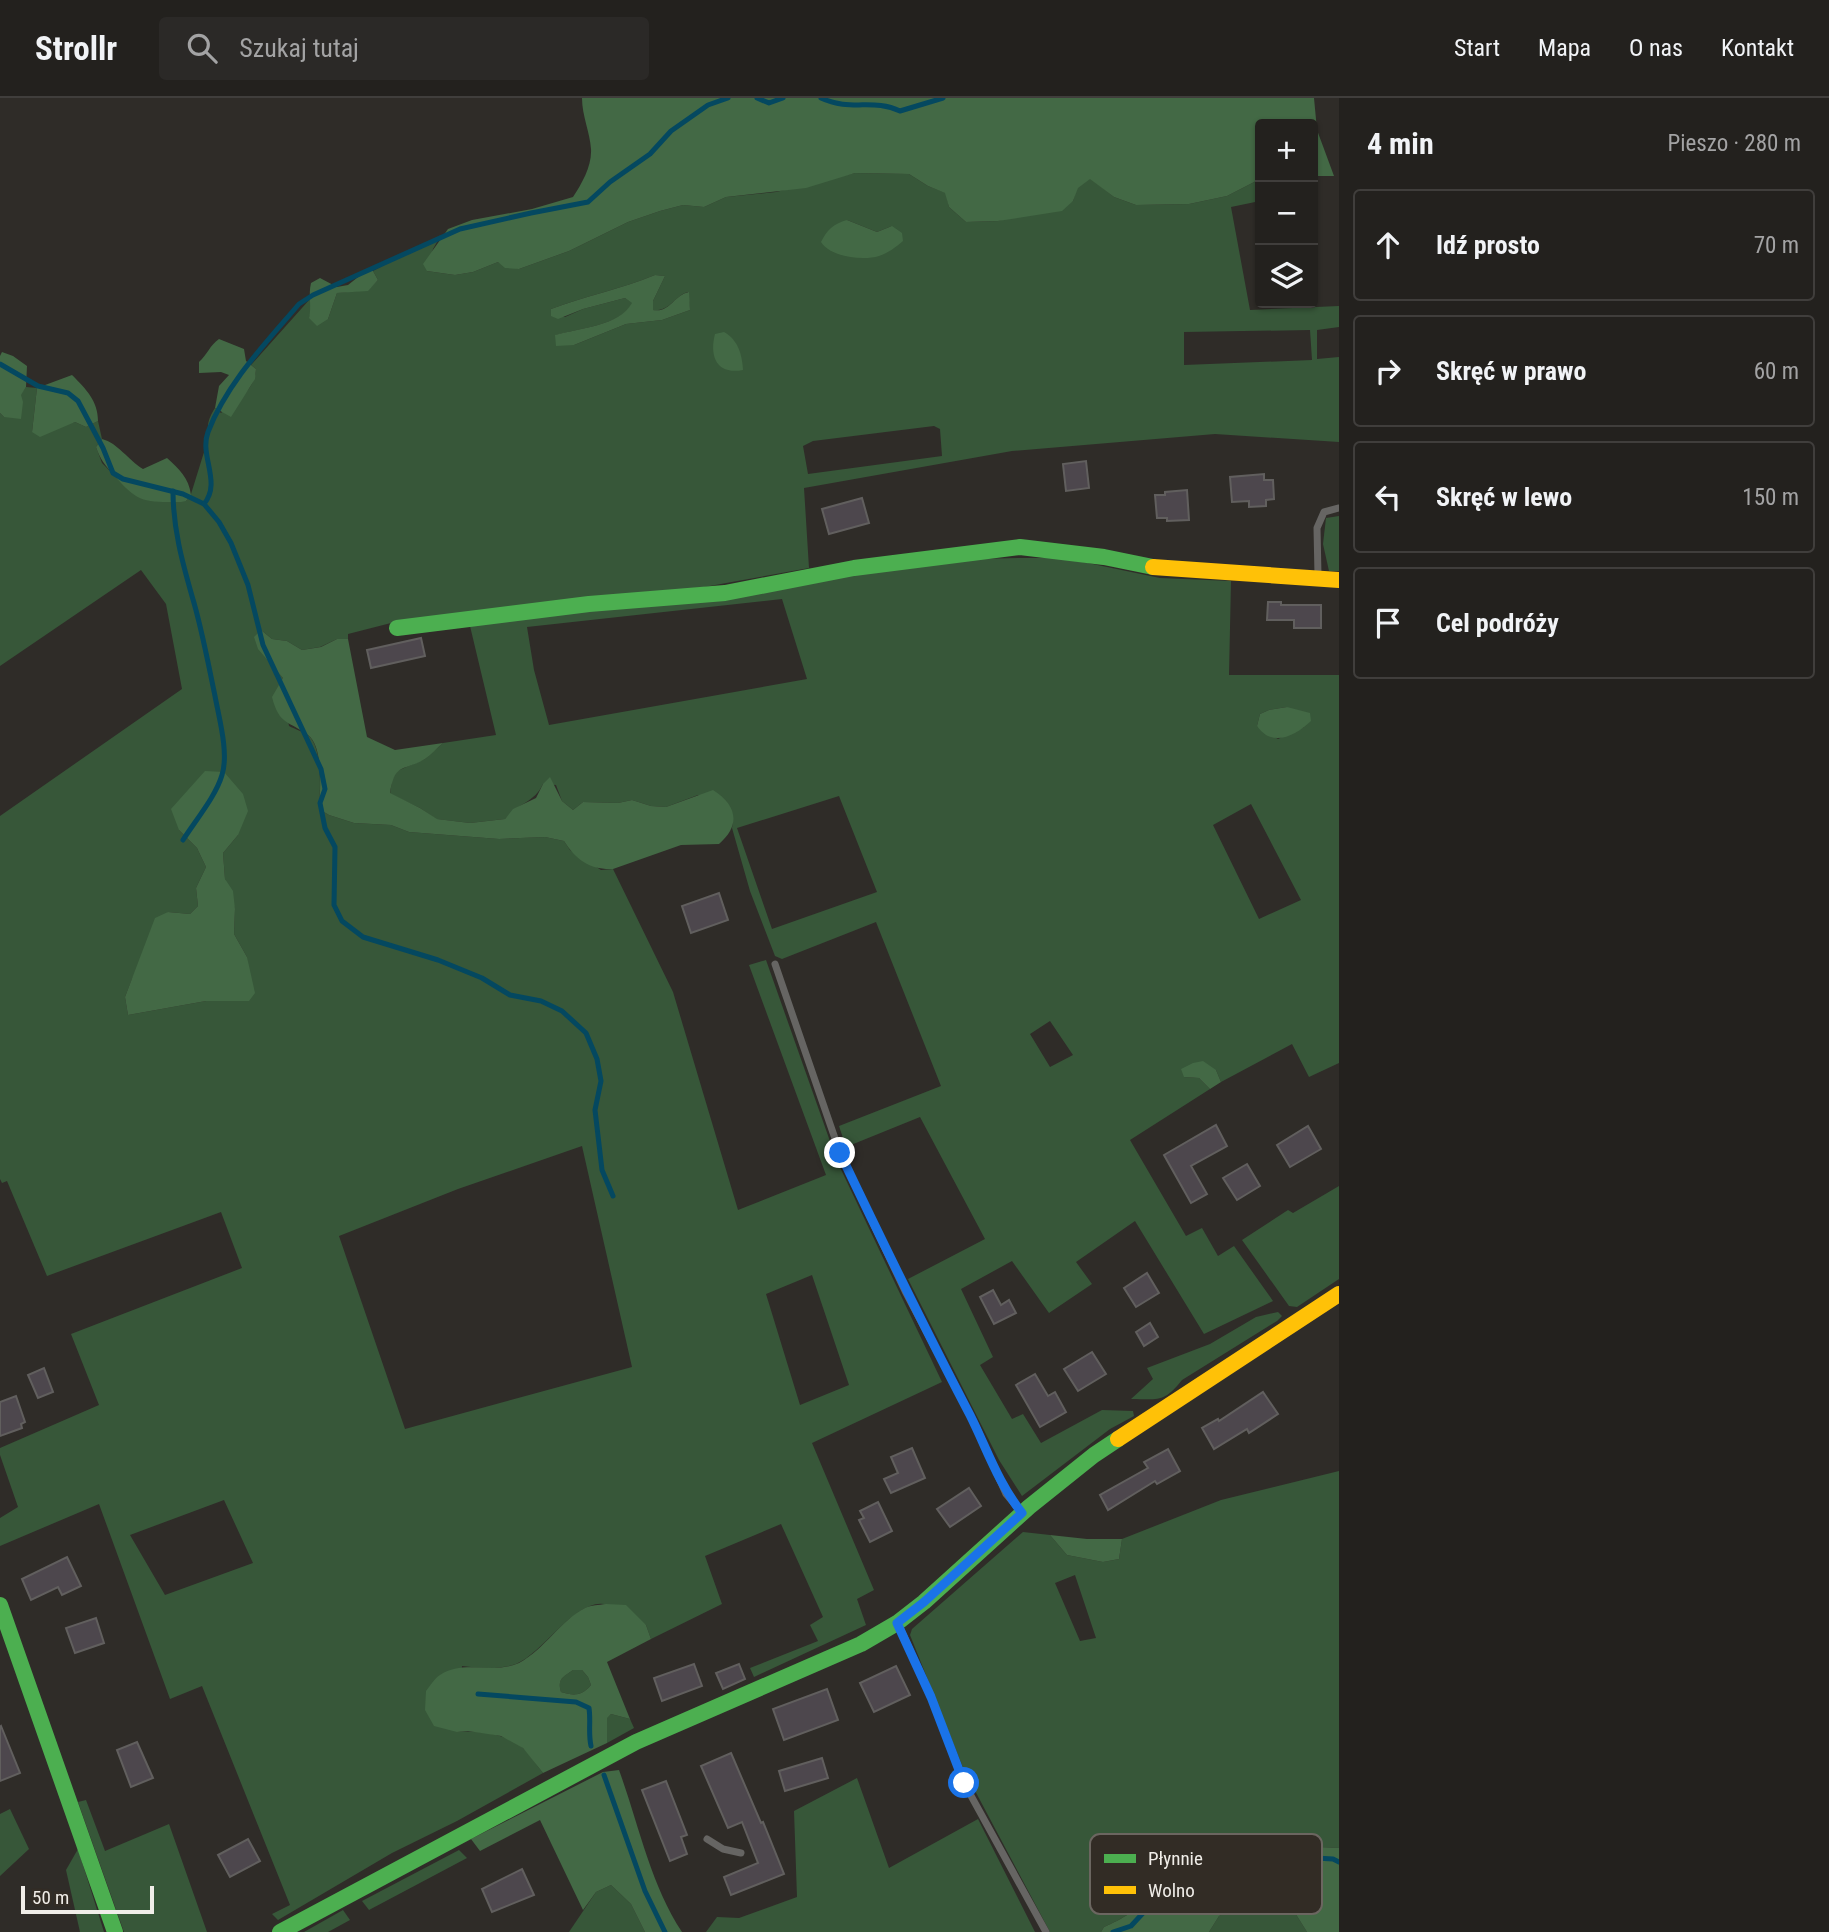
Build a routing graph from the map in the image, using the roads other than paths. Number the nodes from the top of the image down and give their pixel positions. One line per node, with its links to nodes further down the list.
1 (1339, 508): 2 (lane)
2 (1318, 580): 3 (street); 4 (street)
3 (1339, 580)
4 (397, 628)
5 (775, 964): 7 (lane)
6 (1339, 1294): 7 (street)
7 (1022, 1513): 9 (street)
8 (0, 1605): 12 (street)
9 (897, 1623): 13 (street); 14 (lane)
10 (707, 1839): 11 (lane)
11 (741, 1853)
12 (116, 1932)
13 (281, 1932)
14 (1046, 1932)

